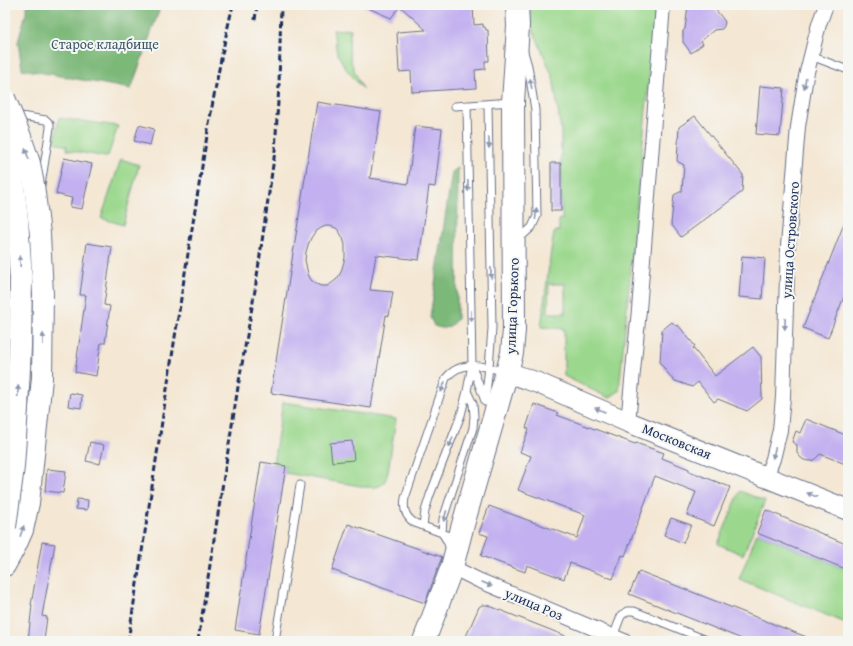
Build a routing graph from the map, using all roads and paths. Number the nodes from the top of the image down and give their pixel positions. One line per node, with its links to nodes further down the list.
1 (663, 5): 20 (street)
2 (826, 5): 4 (street, улица Островского)
3 (518, 15): 7 (main road, улица Горького); 13 (lane, one-way to 3)
4 (811, 56): 5 (lane); 22 (street, улица Островского, one-way to 22)
5 (848, 70)
6 (5, 98): 28 (main road, one-way to 6, bridge)
7 (513, 102): 8 (lane); 13 (main road, улица Горького)
8 (488, 104): 9 (lane); 16 (lane, one-way to 16)
9 (467, 105): 10 (lane); 15 (lane, one-way to 15)
10 (455, 106)
11 (5, 116): 12 (lane); 26 (main road, one-way to 11, bridge)
12 (5, 238)
13 (514, 244): 16 (main road, улица Горького)
14 (5, 298): 17 (main road)
15 (472, 365): 16 (lane); 18 (lane); 19 (lane); 25 (lane, one-way to 25)
16 (498, 370): 19 (lane); 20 (main road, Московская, one-way to 16); 21 (main road, улица Горького)
17 (5, 373)
18 (467, 391): 25 (lane, one-way to 25); 27 (lane, one-way to 27)
19 (485, 402): 21 (lane)
20 (628, 422): 22 (main road, Московская)
21 (492, 424): 27 (main road, улица Горького)
22 (766, 477): 24 (main road, Московская, one-way to 22)
23 (300, 485): 31 (lane)
24 (848, 510)
25 (423, 526): 27 (lane)
26 (5, 527)
27 (452, 531): 29 (main road, улица Горького)
28 (5, 566)
29 (452, 567): 30 (street, улица Роз, one-way to 30); 32 (main road, улица Горького)
30 (618, 639): 33 (lane)
31 (275, 641)
32 (424, 641)
33 (709, 641)

